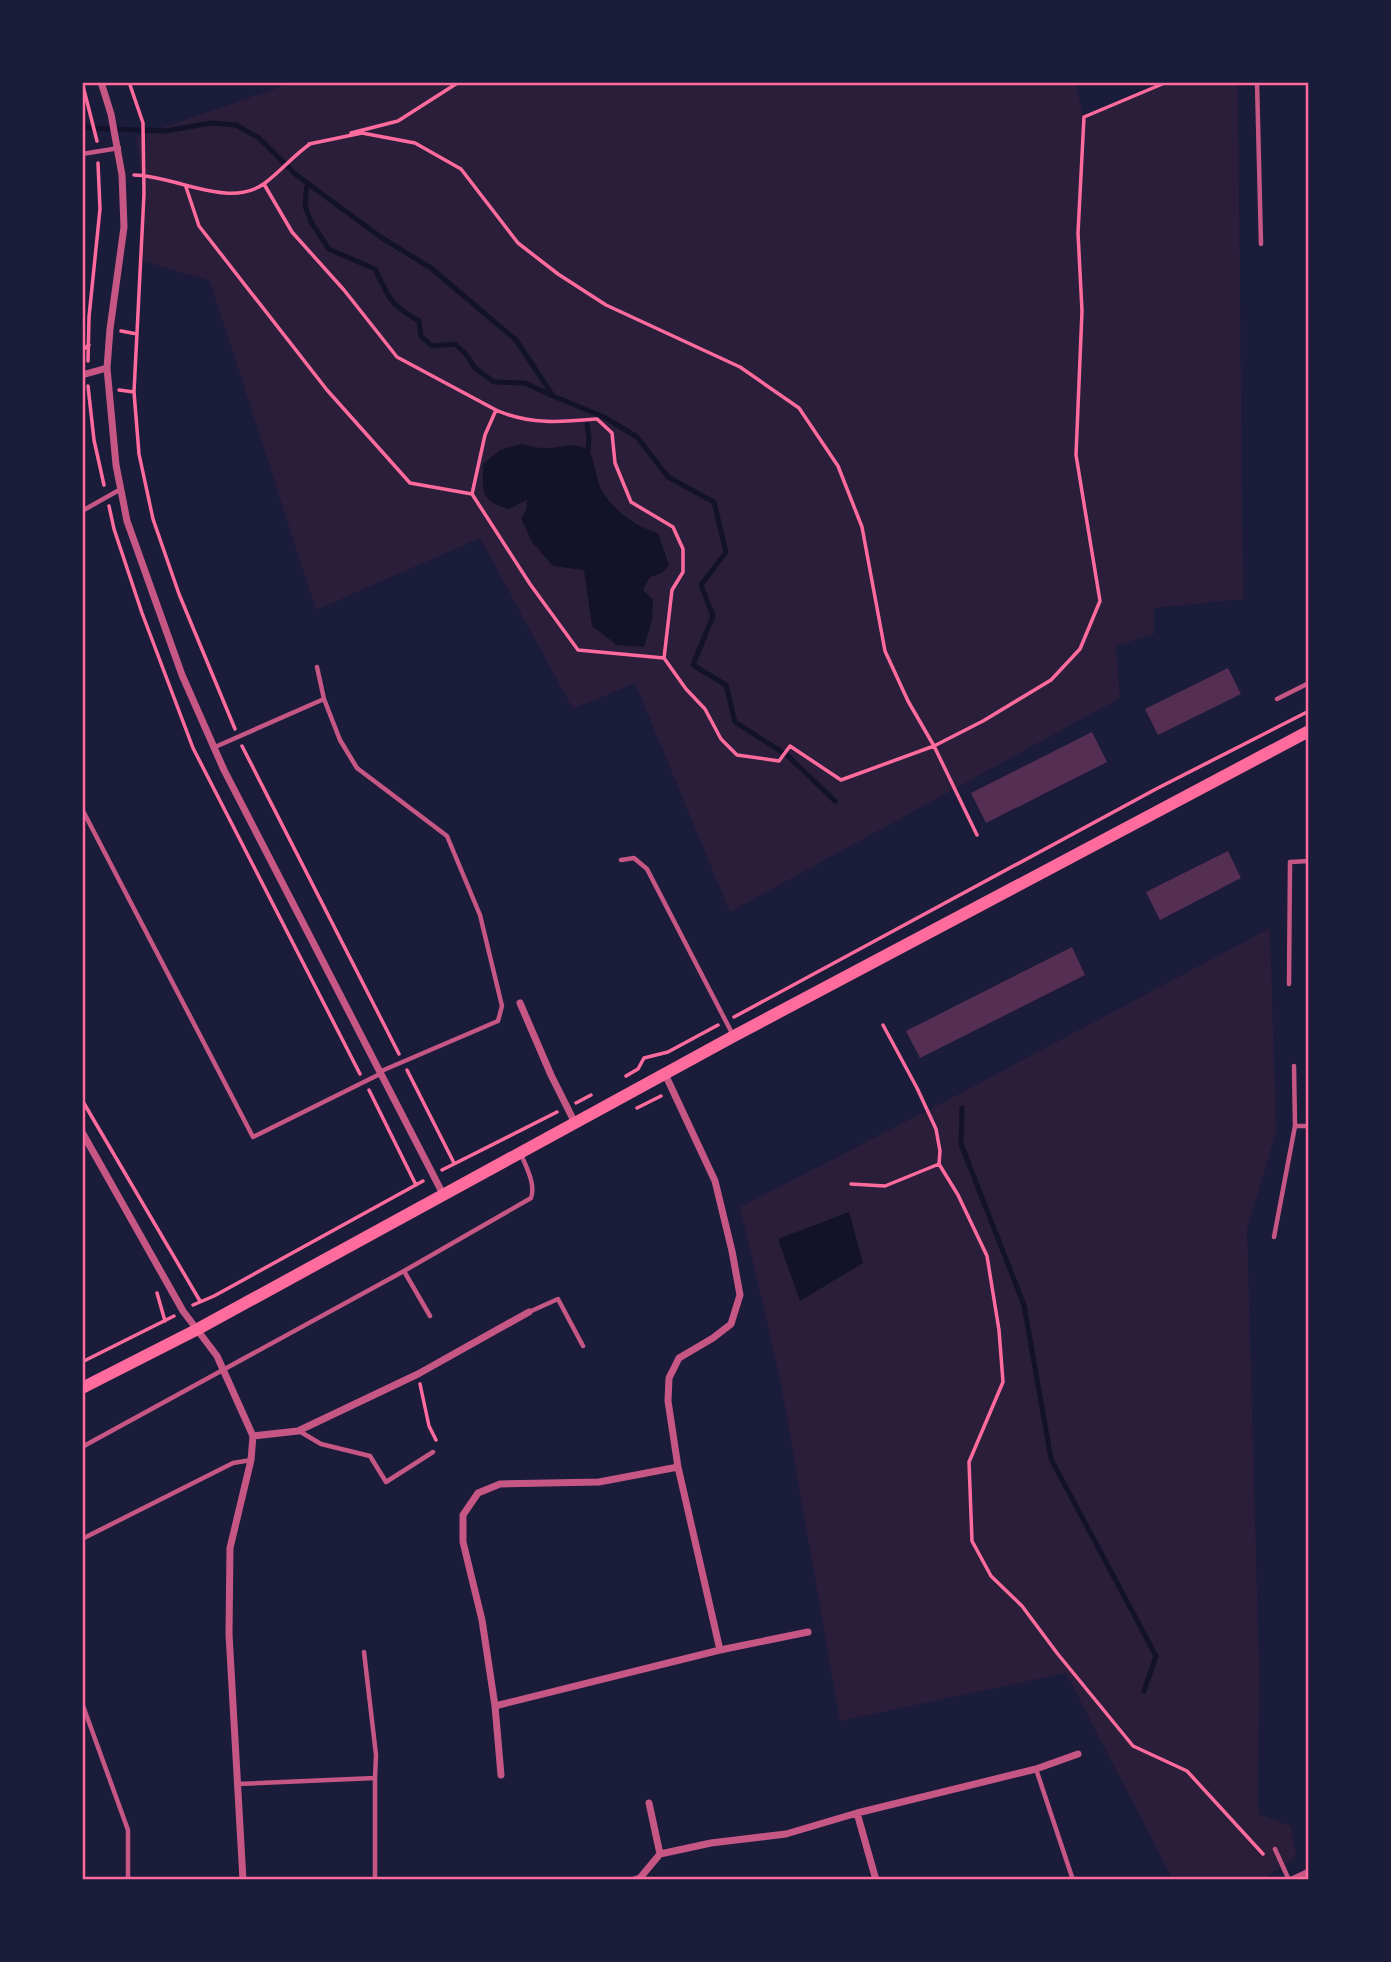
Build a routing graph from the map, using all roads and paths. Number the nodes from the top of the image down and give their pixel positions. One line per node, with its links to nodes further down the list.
1 (82, 82): 9 (path)
2 (101, 82): 8 (street)
3 (129, 82): 12 (path)
4 (458, 82): 7 (path)
5 (1167, 82): 33 (path)
6 (1257, 82): 15 (lane)
7 (309, 144): 13 (path); 33 (path)
8 (119, 148): 9 (lane); 11 (street)
9 (96, 151): 10 (lane); 16 (path)
10 (82, 154)
11 (122, 175): 12 (path); 18 (street)
12 (144, 175): 14 (path); 32 (path)
13 (264, 184): 14 (path); 20 (path)
14 (186, 187): 22 (path)
15 (1261, 244)
16 (89, 345): 17 (path); 19 (path)
17 (82, 350)
18 (107, 368): 19 (street); 21 (street)
19 (85, 374): 23 (path)
20 (496, 410): 22 (path); 25 (path)
21 (121, 489): 23 (lane); 34 (street)
22 (472, 494): 25 (path)
23 (107, 497): 24 (lane); 49 (path)
24 (82, 511)
25 (664, 658): 33 (path)
26 (317, 667): 28 (lane)
27 (1309, 683): 29 (lane)
28 (324, 699): 32 (lane); 44 (lane)
29 (1277, 699)
30 (1309, 711): 41 (path)
31 (1309, 731): 43 (main road)
32 (238, 736): 34 (lane); 44 (path)
33 (934, 746): 36 (path)
34 (214, 747): 46 (street)
35 (82, 809): 49 (lane)
36 (977, 835)
37 (621, 860): 41 (lane)
38 (1309, 861): 39 (lane)
39 (1289, 984)
40 (520, 1003): 53 (street)
41 (726, 1021): 43 (lane); 48 (path)
42 (883, 1025): 61 (path)
43 (734, 1036): 47 (main road)
44 (403, 1062): 46 (lane); 60 (path)
45 (1294, 1066): 56 (lane)
46 (379, 1073): 49 (lane); 62 (street)
47 (665, 1074): 50 (street); 55 (main road)
48 (616, 1081)
49 (365, 1082): 64 (path)
50 (672, 1090): 54 (path); 83 (street)
51 (596, 1092): 53 (path)
52 (83, 1102): 68 (path)
53 (566, 1108): 55 (street); 60 (path)
54 (631, 1111)
55 (575, 1124): 59 (main road)
56 (1294, 1126): 57 (lane); 66 (lane)
57 (1309, 1126)
58 (82, 1132): 69 (street)
59 (521, 1153): 65 (main road); 67 (lane)
60 (454, 1163): 62 (path)
61 (939, 1164): 63 (path); 99 (path)
62 (433, 1175): 64 (path); 65 (street)
63 (851, 1184)
64 (416, 1185): 68 (path)
65 (443, 1194): 72 (main road)
66 (1274, 1237)
67 (404, 1271): 71 (lane); 75 (lane)
68 (200, 1301): 69 (path)
69 (183, 1311): 72 (street); 74 (path)
70 (530, 1312): 73 (lane); 76 (street)
71 (430, 1316)
72 (196, 1330): 75 (street); 77 (main road)
73 (583, 1346)
74 (82, 1362)
75 (223, 1370): 79 (street); 80 (lane)
76 (418, 1374): 78 (street); 81 (path)
77 (82, 1388)
78 (298, 1431): 79 (street); 81 (lane)
79 (254, 1436): 82 (street)
80 (82, 1447)
81 (433, 1452)
82 (251, 1460): 84 (lane); 94 (street)
83 (678, 1467): 86 (street); 89 (street)
84 (82, 1539)
85 (808, 1632): 86 (street)
86 (720, 1650): 89 (street)
87 (364, 1652): 93 (lane)
88 (82, 1703): 101 (lane)
89 (495, 1706): 92 (street)
90 (1078, 1754): 91 (street)
91 (1036, 1769): 96 (street); 106 (lane)
92 (500, 1775)
93 (375, 1778): 94 (lane); 103 (lane)
94 (237, 1784): 102 (street)
95 (649, 1803): 98 (street)
96 (857, 1813): 98 (street); 105 (street)
97 (1275, 1849): 107 (lane)
98 (660, 1854): 104 (street)
99 (1263, 1854)
100 (1309, 1872): 107 (street)
101 (128, 1880)
102 (243, 1880)
103 (375, 1880)
104 (634, 1880)
105 (876, 1880)
106 (1073, 1880)
107 (1291, 1880)

